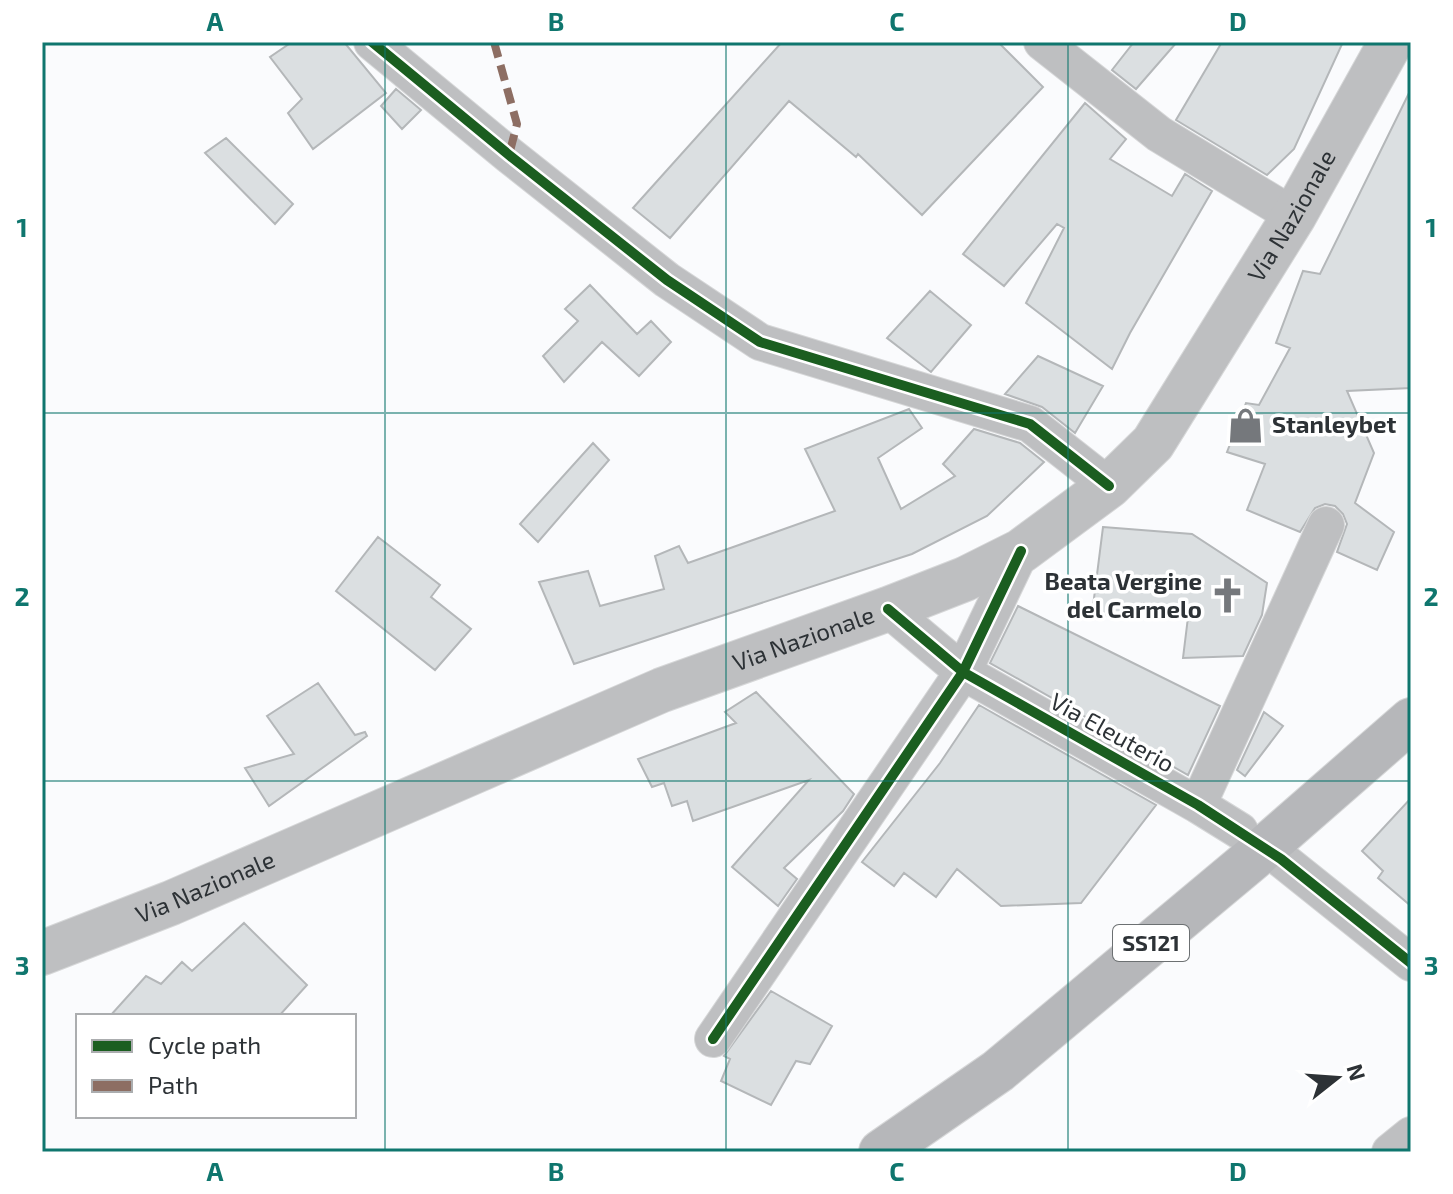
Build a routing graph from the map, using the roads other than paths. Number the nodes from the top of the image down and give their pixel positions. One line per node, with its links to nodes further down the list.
1 (372, 42): 5 (street)
2 (1042, 42): 4 (street)
3 (1391, 42): 4 (main road, Via Nazionale)
4 (1294, 216): 5 (main road, Via Nazionale)
5 (1109, 486): 7 (main road, Via Nazionale)
6 (1326, 525): 11 (street)
7 (1021, 551): 8 (main road, Via Nazionale); 9 (street)
8 (888, 609): 9 (street, Via Eleuterio); 14 (main road, Via Nazionale)
9 (963, 672): 11 (street, Via Eleuterio); 16 (street)
10 (1411, 720): 18 (main road, SS121)
11 (1198, 805): 12 (street, Via Eleuterio)
12 (1240, 831)
13 (1281, 859): 15 (street)
14 (42, 953)
15 (1411, 963)
16 (713, 1039)
17 (1411, 1135): 19 (street)
18 (881, 1152)
19 (1390, 1152)

